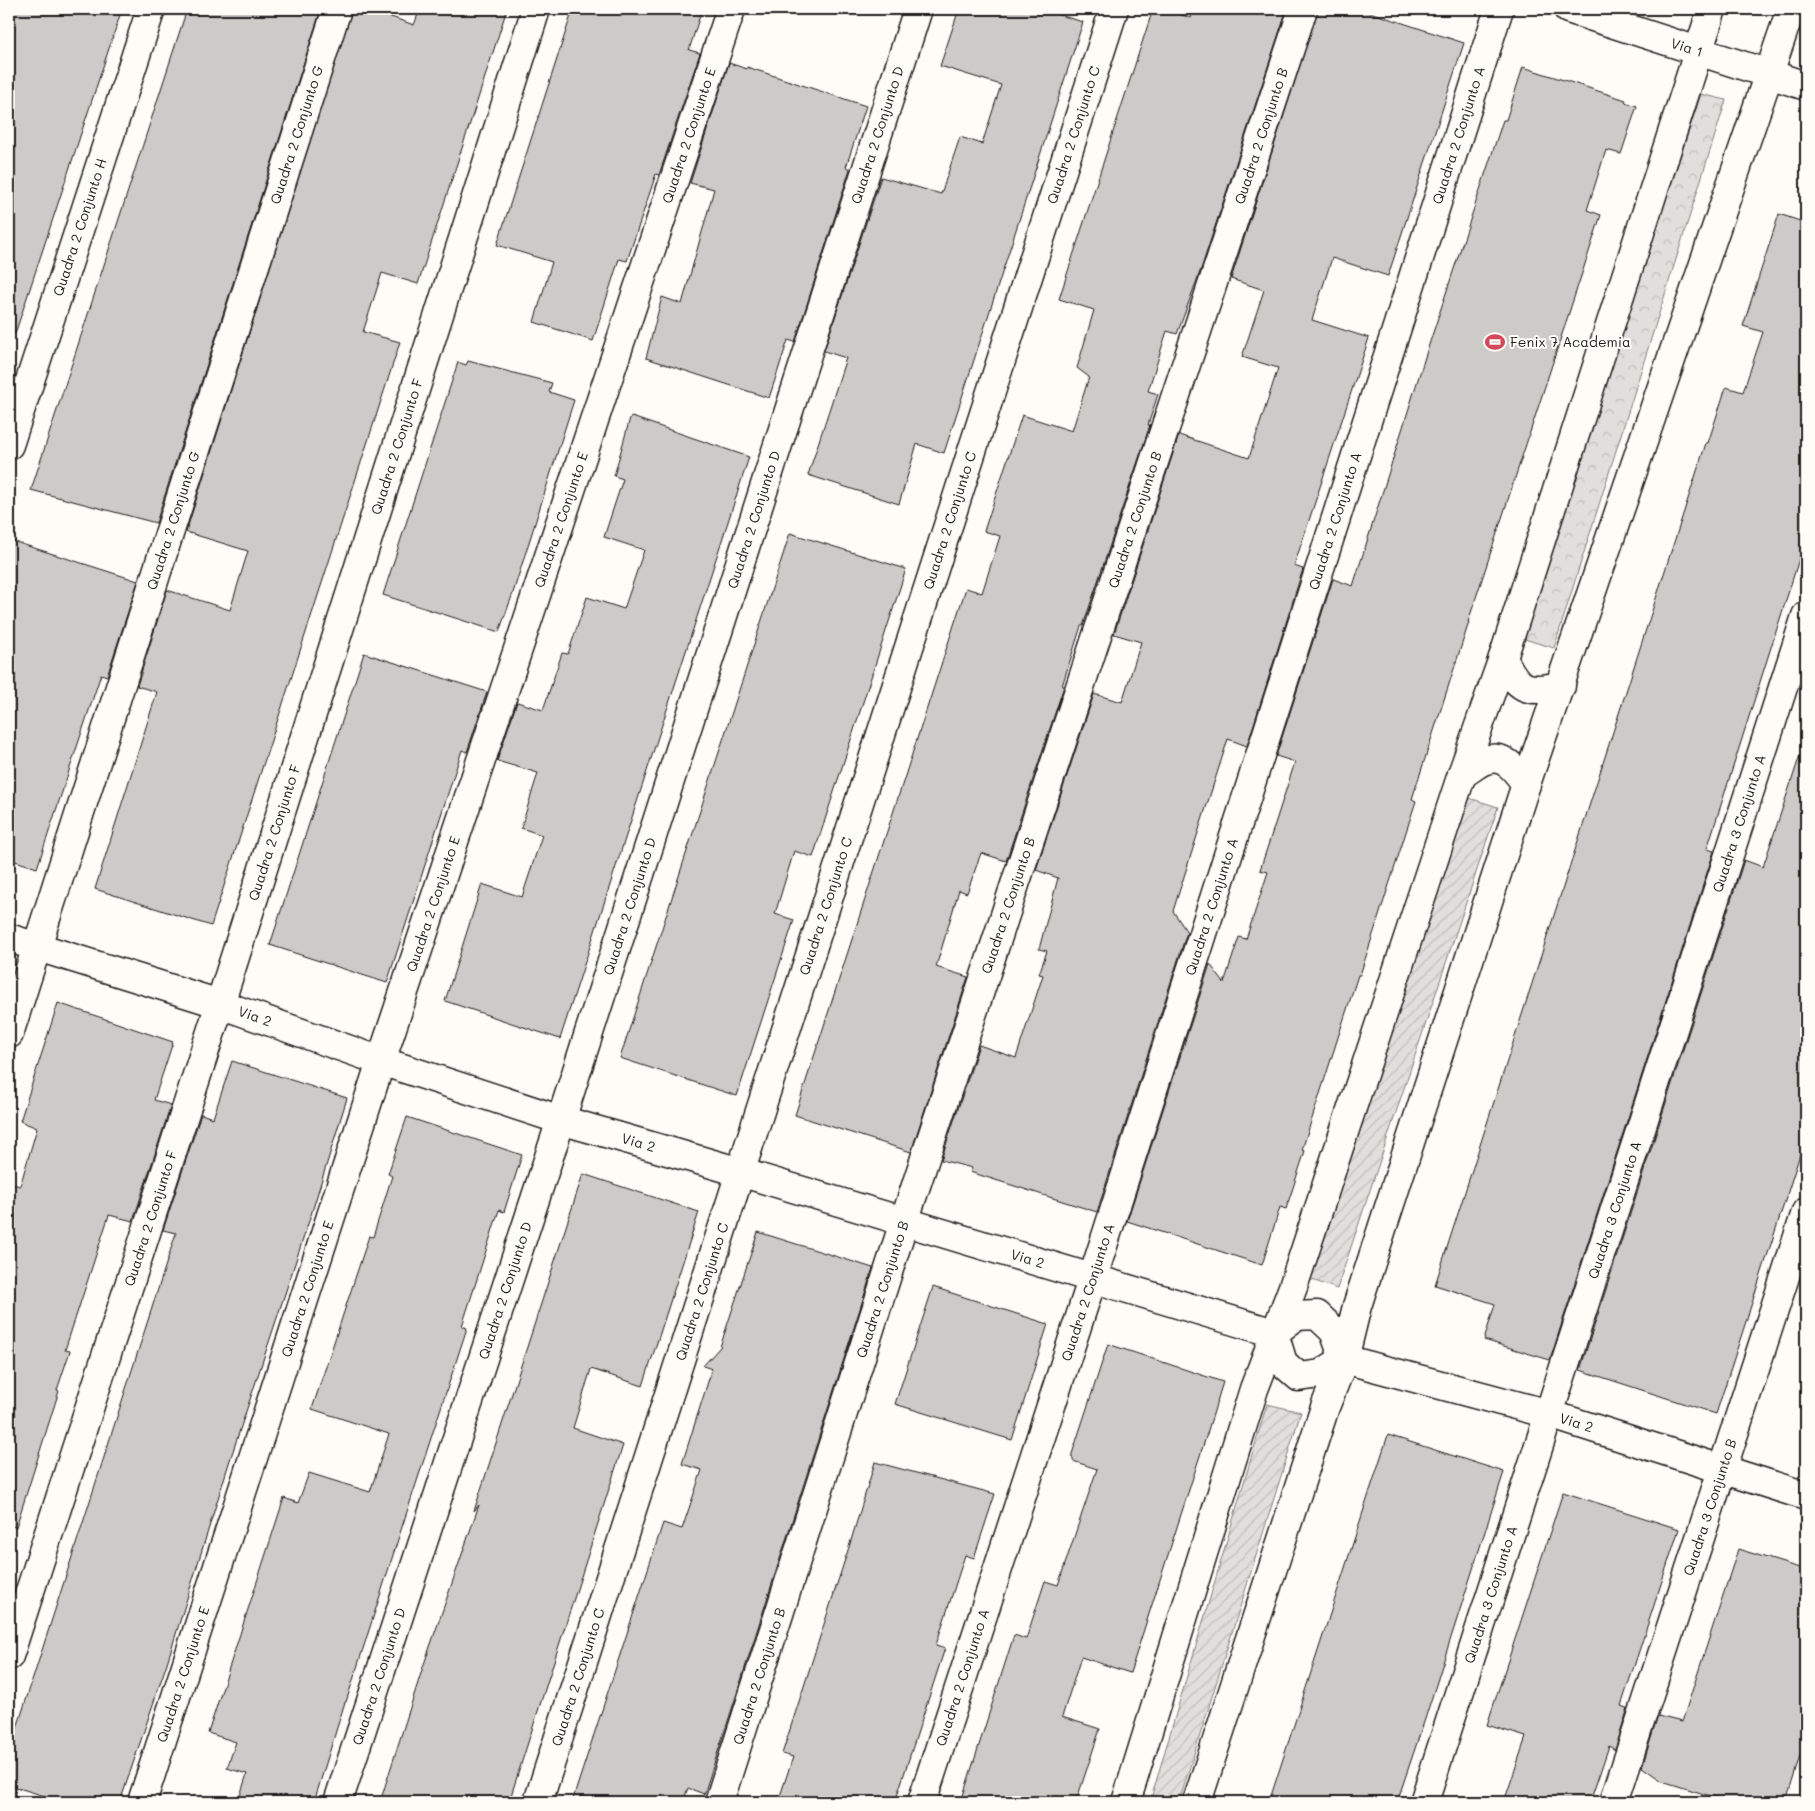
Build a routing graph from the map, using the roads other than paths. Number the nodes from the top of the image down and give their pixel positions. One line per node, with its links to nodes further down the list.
1 (151, 9): 15 (street, Quadra 2 Conjunto H)
2 (337, 9): 22 (street, Quadra 2 Conjunto G)
3 (536, 9): 23 (street, Quadra 2 Conjunto F)
4 (731, 9): 25 (street, Quadra 2 Conjunto E)
5 (918, 9): 26 (street, Quadra 2 Conjunto D)
6 (1114, 9): 27 (street, Quadra 2 Conjunto C)
7 (1303, 9): 29 (street, Quadra 2 Conjunto B)
8 (1499, 9): 30 (street, Quadra 2 Conjunto A)
9 (1568, 9): 12 (street, Via 1)
10 (1712, 9): 12 (street)
11 (1792, 9): 13 (street)
12 (1698, 51): 13 (street, Via 1); 17 (street)
13 (1770, 74): 14 (street, Via 1); 18 (street)
14 (1806, 86)
15 (9, 445)
16 (1806, 616): 33 (street, Quadra 3 Conjunto A)
17 (1503, 658): 18 (street); 19 (street)
18 (1561, 686): 20 (street)
19 (1462, 774): 20 (street); 31 (street)
20 (1526, 784): 32 (street)
21 (9, 938): 22 (street, Via 2)
22 (37, 946): 23 (street, Via 2); 24 (street, Quadra 2 Conjunto G)
23 (220, 1004): 25 (street, Via 2); 36 (street, Quadra 2 Conjunto F)
24 (9, 1034)
25 (381, 1061): 26 (street, Via 2); 37 (street, Quadra 2 Conjunto E)
26 (561, 1120): 27 (street, Via 2); 38 (street, Quadra 2 Conjunto D)
27 (740, 1172): 29 (street, Via 2); 39 (street, Quadra 2 Conjunto C)
28 (1806, 1212): 34 (street, Quadra 3 Conjunto B)
29 (904, 1222): 30 (street, Via 2); 40 (street, Quadra 2 Conjunto B)
30 (1092, 1280): 31 (street, Via 2); 41 (street, Quadra 2 Conjunto A)
31 (1274, 1333): 32 (street); 32 (street); 42 (street)
32 (1344, 1359): 33 (street, Via 2); 43 (street)
33 (1549, 1414): 34 (street, Via 2); 44 (street, Quadra 3 Conjunto A)
34 (1723, 1470): 35 (street, Via 2); 45 (street, Quadra 3 Conjunto B)
35 (1806, 1496)
36 (9, 1656)
37 (142, 1802)
38 (338, 1802)
39 (538, 1802)
40 (719, 1802)
41 (922, 1802)
42 (1126, 1802)
43 (1197, 1802)
44 (1424, 1802)
45 (1614, 1802)

